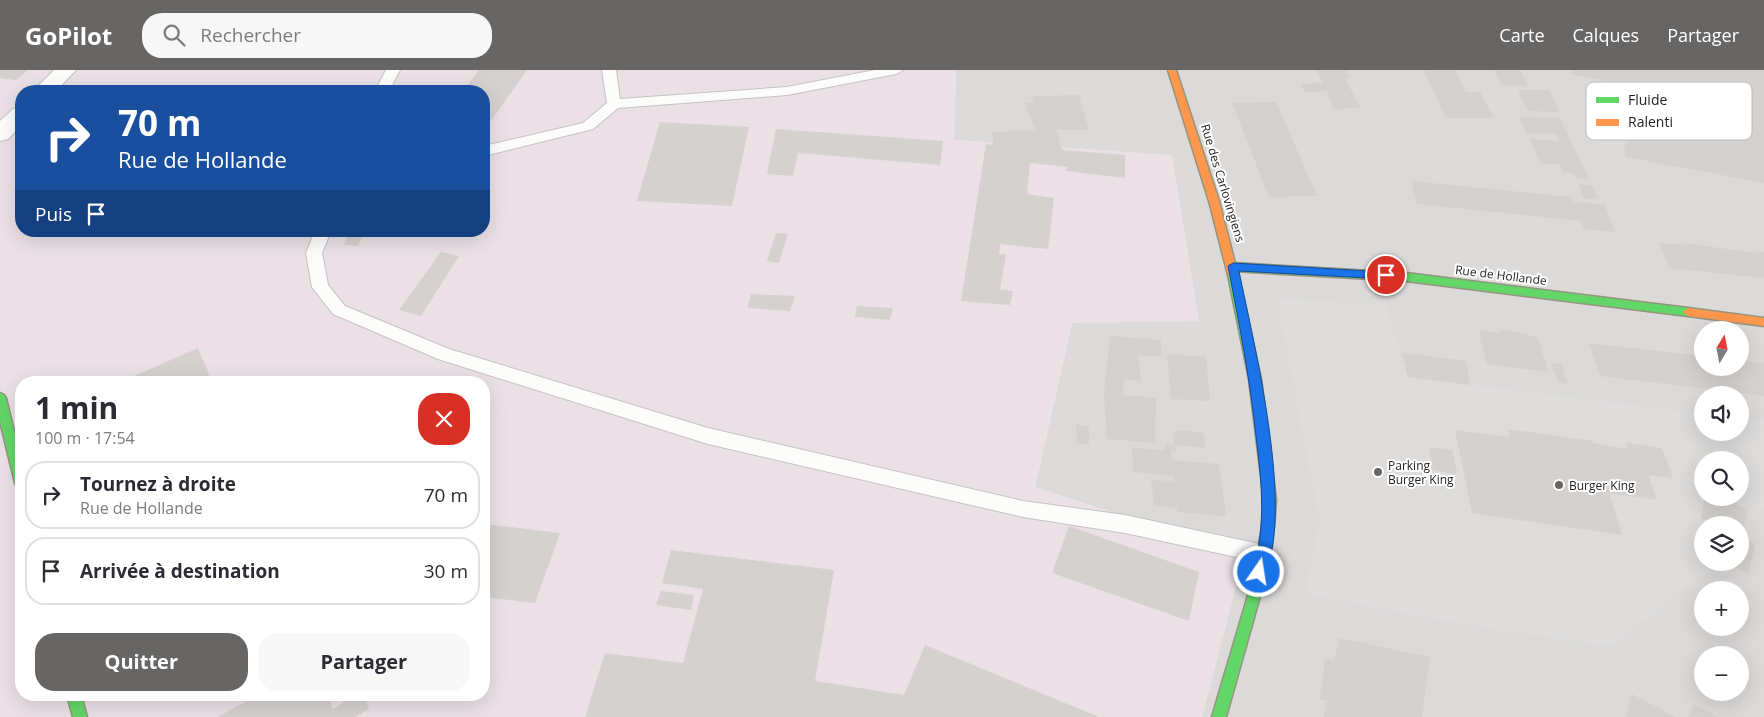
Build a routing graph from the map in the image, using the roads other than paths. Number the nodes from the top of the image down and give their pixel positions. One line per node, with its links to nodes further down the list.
1 (66, 70): 6 (street)
2 (393, 70): 7 (lane)
3 (609, 70): 8 (lane)
4 (896, 70): 8 (lane)
5 (1172, 70): 13 (street, Rue des Carlovingiens)
6 (50, 85)
7 (385, 85)
8 (614, 104): 11 (lane)
9 (15, 120): 10 (street)
10 (0, 134)
11 (490, 150)
12 (321, 237): 17 (lane)
13 (1233, 266): 14 (street, Rue de Hollande); 17 (street, Rue des Carlovingiens)
14 (1764, 322)
15 (0, 398): 16 (street)
16 (15, 459)
17 (1264, 554): 20 (street, Rue des Carlovingiens)
18 (76, 701): 19 (street)
19 (80, 717)
20 (1219, 717)

